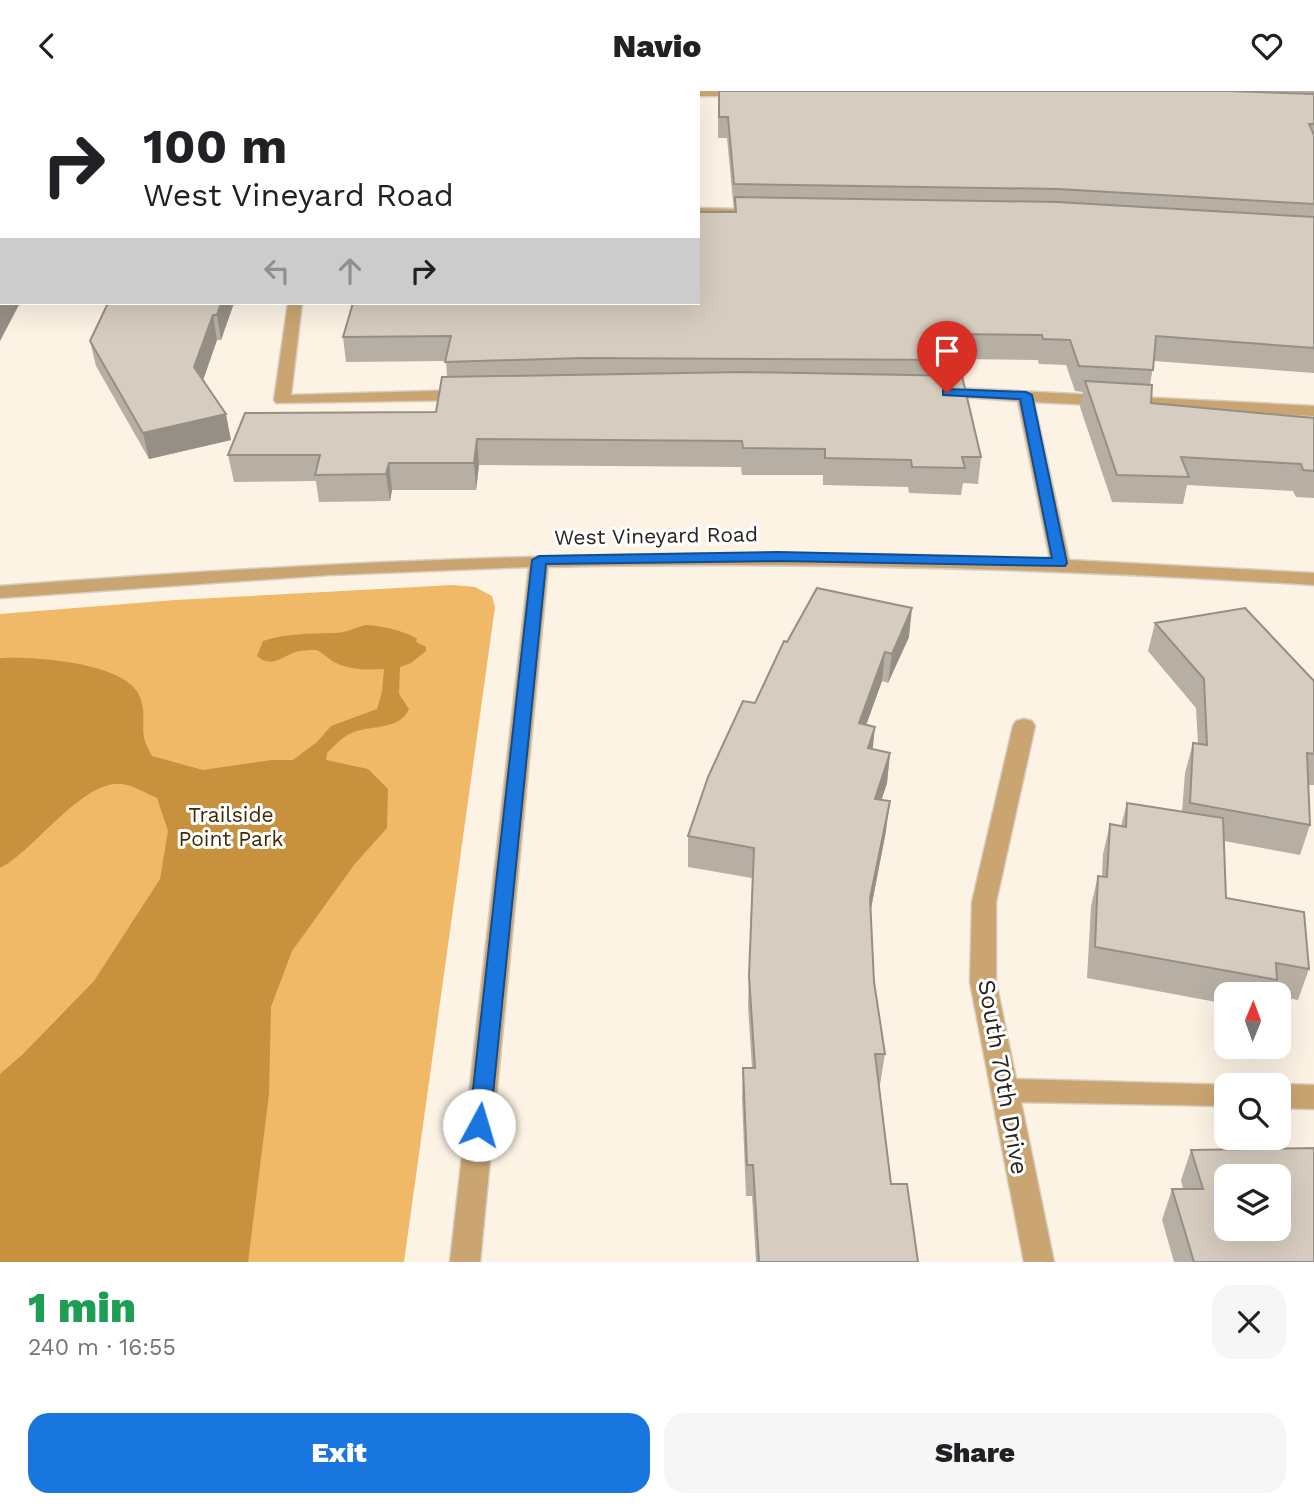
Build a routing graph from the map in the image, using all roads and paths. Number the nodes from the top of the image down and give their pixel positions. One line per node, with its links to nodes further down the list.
1 (700, 92): 2 (street)
2 (763, 93)
3 (700, 212): 4 (street)
4 (751, 213)
5 (295, 305): 7 (street)
6 (921, 391): 8 (street)
7 (488, 394)
8 (1026, 395): 9 (street); 11 (street)
9 (1314, 411)
10 (539, 560): 11 (street, West Vineyard Road); 13 (street, West Vineyard Road); 19 (street)
11 (1060, 563): 12 (street, West Vineyard Road)
12 (1314, 579)
13 (0, 592)
14 (1024, 726): 15 (street, South 70th Drive)
15 (1003, 1090): 16 (street); 20 (street, South 70th Drive)
16 (1214, 1095)
17 (1291, 1096): 18 (street)
18 (1314, 1097)
19 (465, 1262)
20 (1039, 1262)

